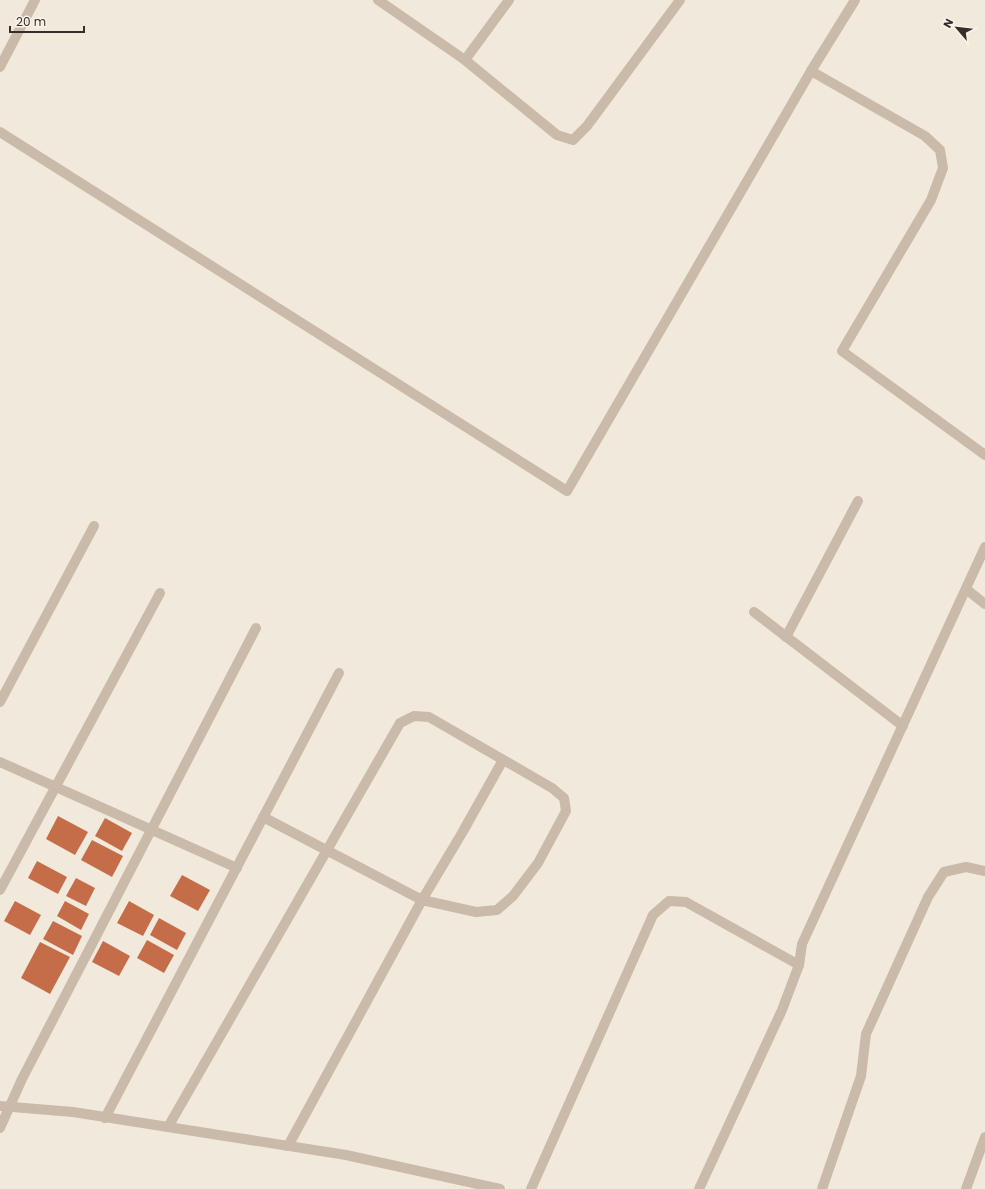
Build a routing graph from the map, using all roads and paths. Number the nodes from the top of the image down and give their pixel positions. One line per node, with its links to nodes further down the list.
1 (35, 0): 7 (street)
2 (378, 0): 6 (street)
3 (508, 0): 6 (street)
4 (680, 0): 6 (street)
5 (855, 0): 8 (street)
6 (465, 60)
7 (0, 67)
8 (811, 71): 9 (street); 10 (street)
9 (0, 132)
10 (985, 455)
11 (858, 501): 19 (street)
12 (94, 526): 21 (street)
13 (985, 547): 14 (street)
14 (966, 589): 16 (street); 22 (street)
15 (160, 593): 25 (street)
16 (985, 604)
17 (754, 612): 19 (street)
18 (256, 628): 27 (street)
19 (786, 637): 22 (street)
20 (339, 673): 26 (street)
21 (0, 702)
22 (903, 726): 33 (street)
23 (503, 760): 28 (street); 32 (street); 32 (street)
24 (0, 762): 25 (street)
25 (56, 787): 27 (street); 31 (street)
26 (263, 817): 28 (street); 29 (street)
27 (152, 829): 29 (street); 34 (street)
28 (327, 851): 32 (street); 36 (street)
29 (237, 868): 35 (street)
30 (985, 871): 43 (street)
31 (0, 890)
32 (422, 900): 39 (street)
33 (799, 965): 41 (street); 42 (street)
34 (5, 1106): 35 (street); 37 (street)
35 (105, 1118): 36 (street)
36 (168, 1127): 39 (street)
37 (0, 1128)
38 (985, 1137): 44 (street)
39 (288, 1146): 40 (street)
40 (500, 1189)
41 (531, 1189)
42 (699, 1189)
43 (822, 1189)
44 (966, 1189)

